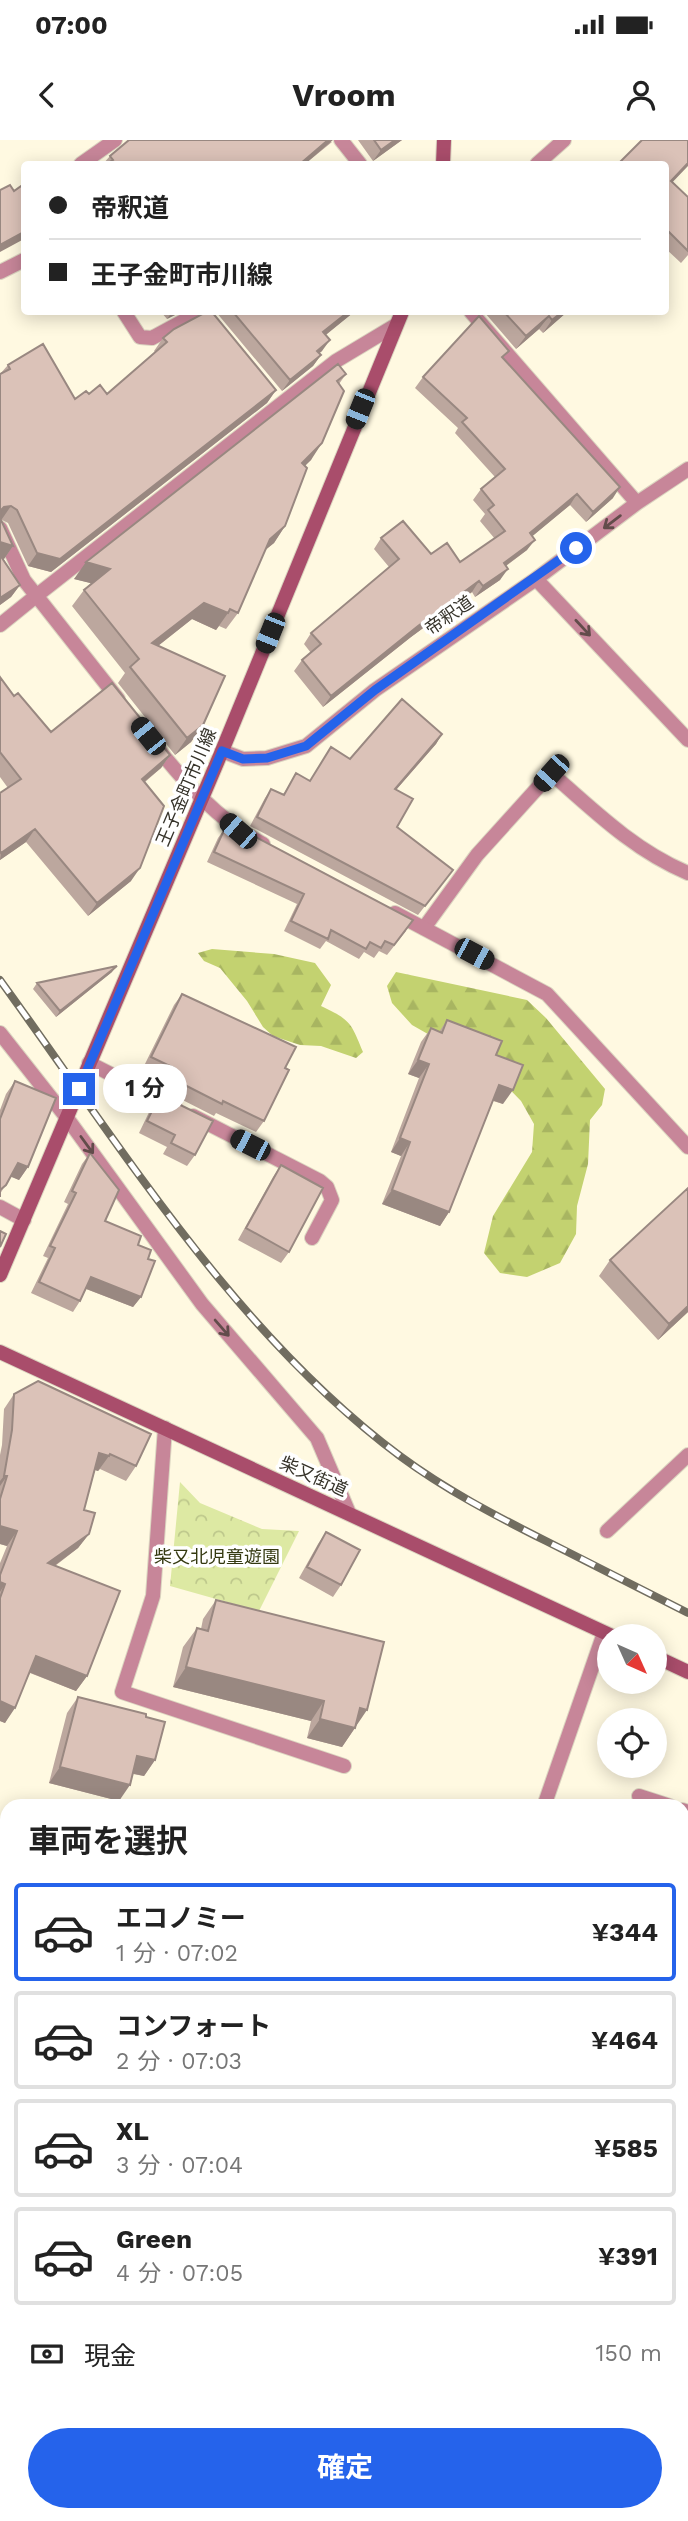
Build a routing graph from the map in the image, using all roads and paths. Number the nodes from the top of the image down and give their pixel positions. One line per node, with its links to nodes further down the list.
1 (115, 140): 5 (street)
2 (341, 140): 6 (street)
3 (443, 140): 7 (main road)
4 (564, 140): 8 (street)
5 (85, 161)
6 (357, 161)
7 (443, 161)
8 (540, 161)
9 (21, 262): 10 (street)
10 (0, 272)
11 (126, 315): 12 (street)
12 (206, 315)
13 (474, 315): 16 (street)
14 (399, 318): 19 (street); 24 (main road, 王子金町市川線)
15 (688, 469): 16 (street, 帝釈道)
16 (637, 503): 18 (street, 帝釈道, one-way to 18)
17 (0, 528): 19 (street)
18 (536, 579): 23 (street, one-way to 23); 24 (street, 帝釈道)
19 (36, 596): 20 (street); 21 (street)
20 (0, 625)
21 (131, 715)
22 (148, 736): 25 (street)
23 (688, 740)
24 (222, 751): 25 (main road, 王子金町市川線)
25 (202, 799): 26 (street); 31 (main road, 王子金町市川線)
26 (273, 849)
27 (688, 873): 29 (street)
28 (378, 904): 29 (street)
29 (424, 928): 33 (street)
30 (0, 1033): 32 (street)
31 (89, 1063): 32 (main road, 王子金町市川線); 36 (street)
32 (67, 1118): 35 (main road, 王子金町市川線); 41 (street, one-way to 41)
33 (688, 1147)
34 (0, 1207): 35 (street)
35 (24, 1220): 37 (main road, 王子金町市川線)
36 (312, 1238)
37 (0, 1275)
38 (0, 1352): 39 (main road, 柴又街道)
39 (165, 1428): 41 (main road, 柴又街道); 47 (street)
40 (688, 1455): 42 (street)
41 (349, 1513): 43 (main road, 柴又街道)
42 (607, 1531)
43 (597, 1629)
44 (667, 1662): 46 (main road)
45 (597, 1664): 49 (street)
46 (688, 1672)
47 (344, 1766)
48 (639, 1796): 50 (street)
49 (547, 1799)
50 (648, 1799)

